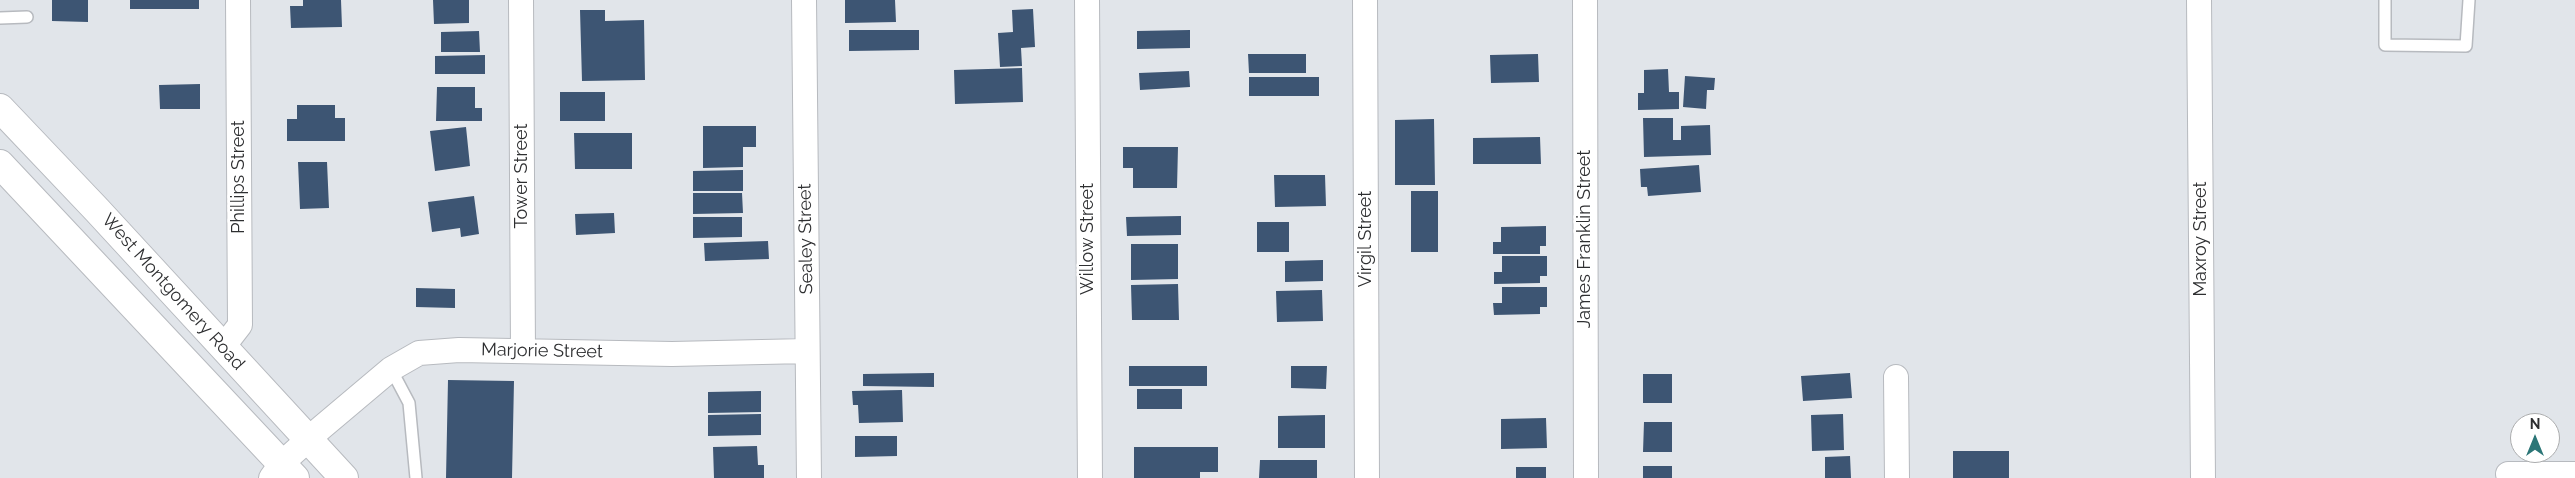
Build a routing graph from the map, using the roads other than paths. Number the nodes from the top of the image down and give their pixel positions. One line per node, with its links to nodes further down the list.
1 (238, 0): 16 (street, Phillips Street)
2 (522, 0): 17 (street, Tower Street)
3 (804, 0): 18 (street, Sealey Street)
4 (1086, 0): 28 (street, Willow Street)
5 (1365, 0): 29 (street, Virgil Street)
6 (1585, 0): 30 (street, James Franklin Street)
7 (2200, 0): 32 (street, Maxroy Street)
8 (2385, 0): 9 (lane)
9 (2469, 0)
10 (27, 17): 11 (lane)
11 (0, 18)
12 (0, 108): 14 (main road, West Montgomery Road)
13 (0, 164): 15 (main road, West Montgomery Road)
14 (98, 210): 15 (main road); 16 (main road, West Montgomery Road)
15 (71, 238): 22 (main road, West Montgomery Road)
16 (223, 347): 21 (main road, West Montgomery Road)
17 (523, 351): 18 (street, Marjorie Street); 19 (street, Marjorie Street)
18 (807, 351): 27 (street, Sealey Street)
19 (391, 369): 21 (street, Marjorie Street); 26 (lane)
20 (1896, 377): 31 (street)
21 (308, 440): 22 (street); 25 (main road, West Montgomery Road)
22 (282, 473)
23 (2508, 474): 24 (street)
24 (2575, 474)
25 (344, 478)
26 (416, 478)
27 (808, 478)
28 (1090, 478)
29 (1367, 478)
30 (1586, 478)
31 (1897, 478)
32 (2202, 478)

